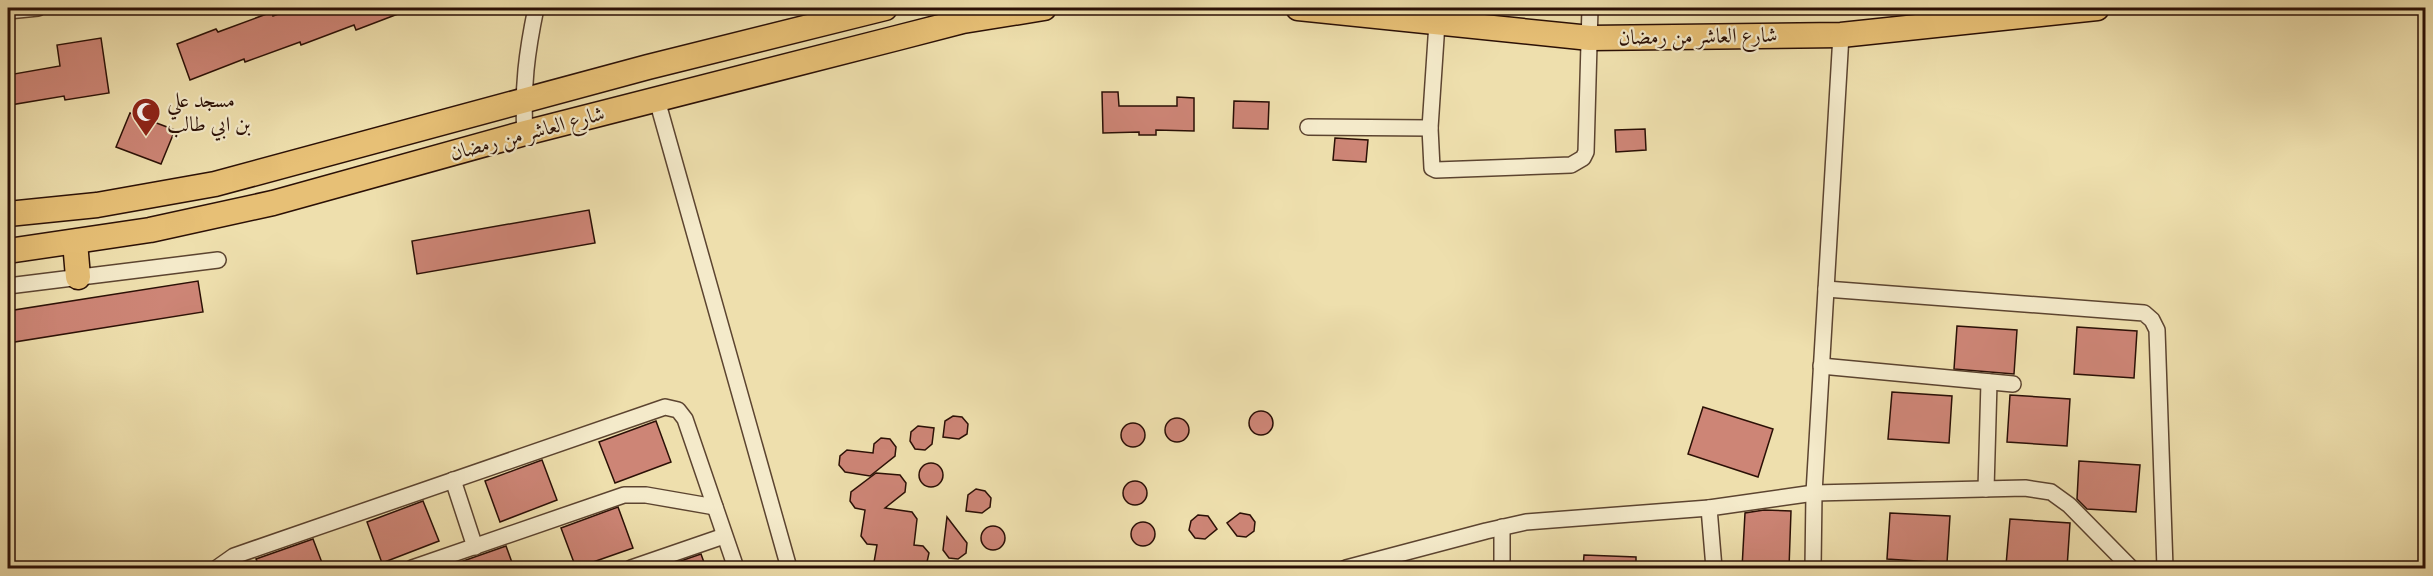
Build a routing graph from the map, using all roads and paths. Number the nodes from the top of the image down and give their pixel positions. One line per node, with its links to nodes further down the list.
1 (38, 8): 8 (street)
2 (536, 8): 13 (street)
3 (885, 8): 13 (main road, شارع العاشر من رمضان)
4 (1044, 8): 12 (main road, شارع العاشر من رمضان)
5 (1298, 8): 9 (main road, شارع العاشر من رمضان)
6 (1590, 8): 11 (street)
7 (2097, 8): 10 (main road, شارع العاشر من رمضان)
8 (8, 11)
9 (1437, 23): 11 (main road, شارع العاشر من رمضان); 15 (street)
10 (1841, 35): 11 (main road, شارع العاشر من رمضان); 25 (street)
11 (1590, 38): 15 (street)
12 (657, 100): 16 (main road, شارع العاشر من رمضان); 42 (street)
13 (523, 101): 16 (street); 17 (main road, شارع العاشر من رمضان)
14 (1308, 127): 15 (street)
15 (1430, 128)
16 (525, 133): 19 (main road, شارع العاشر من رمضان)
17 (97, 205): 18 (main road, شارع العاشر من رمضان); 19 (main road)
18 (8, 214)
19 (104, 238): 20 (main road, شارع العاشر من رمضان)
20 (75, 242): 21 (main road, شارع العاشر من رمضان); 23 (main road)
21 (8, 251)
22 (218, 260): 23 (street)
23 (78, 277): 24 (street)
24 (8, 286)
25 (1826, 289): 26 (street); 48 (street)
26 (1821, 366): 27 (street); 31 (street)
27 (1989, 382): 28 (street); 30 (street)
28 (2013, 384)
29 (453, 480): 32 (street); 36 (street); 38 (street)
30 (1986, 489): 31 (street); 47 (street)
31 (1814, 493): 33 (street); 46 (street)
32 (715, 507): 35 (street); 36 (street)
33 (1709, 508): 34 (street); 45 (street)
34 (1502, 527): 37 (street); 44 (street)
35 (724, 536): 40 (street); 41 (street)
36 (475, 547): 39 (street)
37 (1398, 562): 43 (street)
38 (217, 568)
39 (418, 568)
40 (631, 568)
41 (736, 568)
42 (789, 568)
43 (1346, 568)
44 (1502, 568)
45 (1714, 568)
46 (1813, 568)
47 (2131, 568)
48 (2165, 568)

